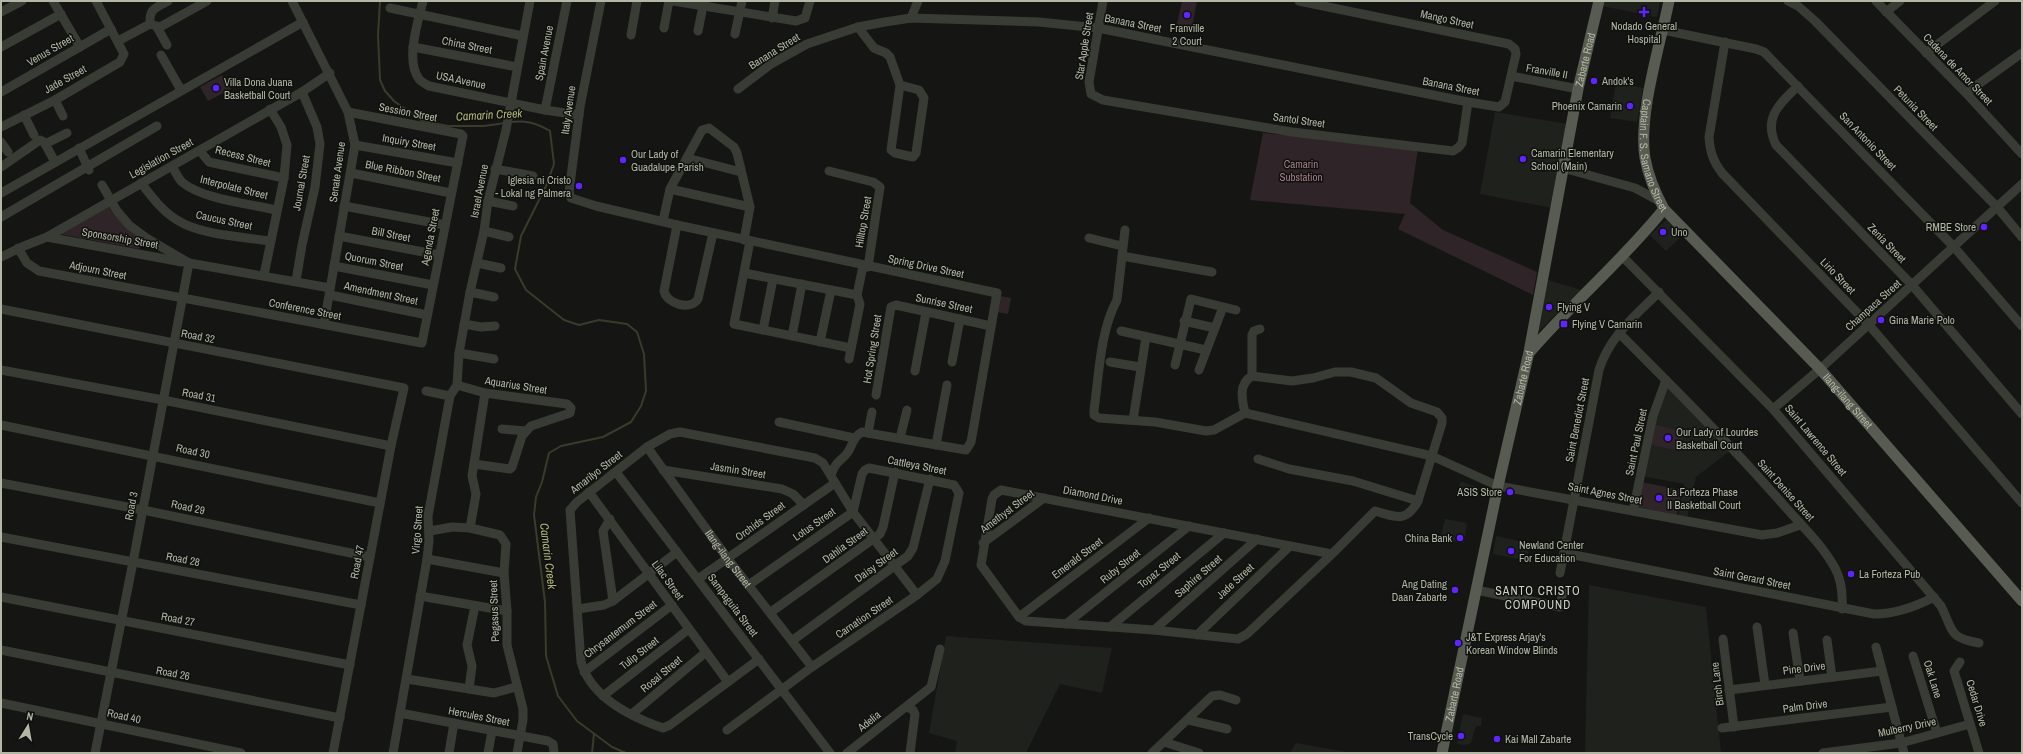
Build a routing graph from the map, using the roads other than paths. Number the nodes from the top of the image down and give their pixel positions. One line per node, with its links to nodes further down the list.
1 (22, 1): 28 (street)
2 (53, 1): 31 (street)
3 (96, 1): 40 (street)
4 (168, 1): 36 (street)
5 (207, 1): 36 (street)
6 (292, 1): 35 (street, Senate Avenue)
7 (423, 1): 32 (street, USA Avenue)
8 (530, 1): 45 (street, Israel Avenue)
9 (567, 1): 71 (street, Spain Avenue)
10 (601, 1): 74 (street, Italy Avenue)
11 (637, 1): 44 (street)
12 (669, 1): 38 (street)
13 (673, 1): 26 (street)
14 (742, 1): 29 (street)
15 (775, 1): 33 (street)
16 (810, 1): 33 (street)
17 (918, 1): 34 (street)
18 (1103, 1): 39 (street, Star Apple Street)
19 (1299, 1): 57 (street, Mango Street)
20 (1599, 1): 61 (main road, Zabarte Road)
21 (1669, 1): 41 (main road, Captain F. S. Samano Street)
22 (1788, 1): 116 (street, Petunia Street)
23 (1876, 1): 30 (street, Cadena de Amor Street)
24 (1900, 1): 30 (street)
25 (1995, 1): 52 (street)
26 (703, 4): 29 (street); 42 (street)
27 (390, 8): 32 (street)
28 (1, 12)
29 (740, 12): 33 (street); 43 (street)
30 (1886, 12): 52 (street, Cadena de Amor Street)
31 (61, 14): 49 (street); 50 (street)
32 (420, 14): 45 (street); 51 (street, USA Avenue)
33 (772, 18)
34 (911, 18): 37 (street, Banana Street); 39 (street, Banana Street)
35 (303, 22): 56 (street, Senate Avenue); 62 (street)
36 (153, 25): 46 (street); 48 (street)
37 (858, 27): 58 (street); 60 (street, Banana Street)
38 (664, 28)
39 (1098, 28): 66 (street, Star Apple Street); 68 (street, Banana Street)
40 (111, 29): 46 (street); 50 (street, Venus Street)
41 (1663, 30): 47 (street, San Antonio Street); 104 (main road, Captain F. S. Samano Street)
42 (698, 31)
43 (735, 34)
44 (630, 35)
45 (523, 36): 55 (street, Israel Avenue)
46 (118, 41): 67 (street, Jade Street)
47 (1725, 42): 59 (street, San Antonio Street); 169 (street, Lirio Street)
48 (167, 45)
49 (1, 47)
50 (80, 47): 63 (street, Venus Street)
51 (413, 47): 55 (street, China Street); 69 (street, USA Avenue)
52 (1926, 53): 65 (street, Cadena de Amor Street)
53 (2022, 53): 65 (street)
54 (161, 55): 62 (street)
55 (517, 67): 69 (street, Israel Avenue)
56 (330, 73): 64 (street, Legislation Street); 72 (street, Senate Avenue)
57 (1511, 76): 61 (street, Franville II); 68 (street, Banana Street)
58 (900, 85): 58 (street)
59 (1798, 86): 133 (street, San Antonio Street); 151 (street, Zenia Street)
60 (738, 89)
61 (1578, 89): 95 (main road, Zabarte Road)
62 (181, 90): 84 (street)
63 (1, 92)
64 (302, 92): 70 (street, Legislation Street); 148 (street, Journal Street)
65 (1966, 93): 87 (street, Cadena de Amor Street)
66 (1092, 94): 68 (street, Santol Street)
67 (55, 100): 73 (street, Jade Street); 75 (street)
68 (1468, 102)
69 (511, 103): 71 (street, USA Avenue); 94 (street, Israel Avenue)
70 (270, 109): 85 (street, Legislation Street); 100 (street)
71 (545, 110): 74 (street, USA Avenue)
72 (348, 112): 80 (street, Session Street); 83 (street, Senate Avenue)
73 (24, 115): 77 (street, Jade Street); 79 (street)
74 (579, 115): 113 (street, Italy Avenue)
75 (63, 116)
76 (157, 126): 93 (street)
77 (1, 127)
78 (67, 133): 82 (street)
79 (34, 136)
80 (463, 136): 90 (street, Agenda Street)
81 (1, 142): 86 (street)
82 (45, 144): 89 (street); 92 (street)
83 (356, 145): 90 (street, Inquiry Street); 98 (street, Senate Avenue)
84 (79, 148): 89 (street); 93 (street)
85 (200, 151): 91 (street, Legislation Street); 100 (street, Recess Street)
86 (8, 152)
87 (2022, 154)
88 (687, 158): 97 (street); 97 (street); 106 (street)
89 (55, 162): 107 (street)
90 (458, 163): 108 (street, Agenda Street)
91 (172, 166): 101 (street, Legislation Street); 117 (street, Interpolate Street)
92 (1, 167)
93 (89, 168): 118 (street)
94 (495, 168): 99 (street); 110 (street, Israel Avenue)
95 (1564, 168): 105 (street); 186 (main road, Zabarte Road)
96 (829, 171): 142 (street, Hilltop Street)
97 (741, 172): 115 (street)
98 (351, 173): 108 (street, Blue Ribbon Street); 111 (street, Senate Avenue)
99 (533, 176)
100 (284, 178): 117 (street)
101 (140, 184): 109 (street, Legislation Street); 131 (street, Caucus Street)
102 (2022, 184): 116 (street, Champaca Street)
103 (102, 185): 109 (street)
104 (1654, 185): 105 (street); 114 (main road, Captain F. S. Samano Street)
105 (1635, 188): 114 (street)
106 (670, 189): 115 (street); 119 (street)
107 (1, 193)
108 (451, 193): 120 (street, Agenda Street)
109 (111, 200): 128 (street, Legislation Street); 139 (street)
110 (488, 201): 112 (street); 123 (street, Israel Avenue)
111 (344, 206): 120 (street); 125 (street, Senate Avenue)
112 (513, 206)
113 (596, 206): 119 (street, Spring Drive Street)
114 (1662, 206): 137 (main road, Captain F. S. Samano Street); 194 (main road, Ilang-ilang Street)
115 (750, 207): 130 (street)
116 (1997, 207): 127 (street, Petunia Street); 133 (street, Champaca Street)
117 (276, 210): 131 (street)
118 (1, 217)
119 (663, 222): 121 (street, Spring Drive Street)
120 (445, 225): 135 (street, Agenda Street)
121 (677, 225): 124 (street, Spring Drive Street); 124 (street)
122 (1125, 230): 132 (street)
123 (484, 231): 126 (street); 140 (street, Israel Avenue)
124 (713, 233): 130 (street, Spring Drive Street)
125 (339, 236): 135 (street, Bill Street); 141 (street, Senate Avenue)
126 (508, 237)
127 (2022, 237)
128 (47, 238): 134 (street, Legislation Street); 139 (street, Sponsorship Street)
129 (1090, 238): 132 (street)
130 (747, 240): 142 (street, Spring Drive Street); 145 (street)
131 (270, 242): 146 (street)
132 (1122, 246): 136 (street)
133 (1954, 246): 151 (street, Champaca Street); 172 (street, San Antonio Street)
134 (18, 248): 138 (street, Legislation Street); 158 (street, Adjourn Street)
135 (439, 255): 150 (street, Agenda Street)
136 (1122, 256): 144 (street); 213 (street)
137 (1622, 256): 155 (street, Saint Lawrence Street); 186 (main road, Captain F. S. Samano Street)
138 (1, 257)
139 (189, 263): 146 (street); 158 (street, Road 3)
140 (477, 263): 143 (street); 154 (street, Israel Avenue)
141 (334, 266): 150 (street, Quorum Street); 153 (street, Senate Avenue)
142 (866, 266): 156 (street); 171 (street, Spring Drive Street)
143 (501, 268)
144 (1212, 272)
145 (744, 273): 147 (street); 175 (street)
146 (264, 275): 148 (street)
147 (773, 278): 149 (street); 175 (street)
148 (296, 282): 153 (street)
149 (802, 284): 152 (street); 178 (street)
150 (433, 285): 164 (street, Agenda Street)
151 (1912, 286): 169 (street, Champaca Street); 212 (street, Zenia Street)
152 (831, 290): 156 (street); 180 (street)
153 (330, 291): 164 (street, Amendment Street); 167 (street, Senate Avenue)
154 (470, 292): 157 (street); 168 (street, Israel Avenue)
155 (1658, 292): 177 (street, Saint Benedict Street); 208 (street, Saint Lawrence Street)
156 (857, 295): 184 (street)
157 (494, 297)
158 (183, 298): 167 (street, Conference Street); 182 (street, Road 3)
159 (891, 307): 163 (street, Sunrise Street); 205 (street, Hot Spring Street)
160 (1223, 307): 162 (street); 166 (street); 173 (street)
161 (1, 309): 182 (street, Road 32)
162 (1236, 310)
163 (926, 312): 165 (street, Sunrise Street); 197 (street)
164 (427, 315): 181 (street, Agenda Street)
165 (960, 319): 171 (street, Sunrise Street); 190 (street)
166 (1184, 321): 173 (street); 183 (street)
167 (324, 324): 181 (street, Conference Street)
168 (464, 324): 170 (street); 187 (street, Israel Avenue)
169 (1869, 325): 194 (street, Champaca Street); 242 (street, Lirio Street)
170 (495, 326)
171 (991, 326): 221 (street, Spring Drive Street)
172 (2022, 326)
173 (1215, 328): 185 (street)
174 (1260, 329): 198 (street)
175 (763, 330): 178 (street)
176 (1120, 331): 179 (street)
177 (1619, 333): 199 (street, Saint Denise Street); 240 (street, Saint Benedict Street)
178 (792, 336): 180 (street)
179 (1146, 337): 183 (street); 193 (street)
180 (820, 342): 184 (street)
181 (422, 343)
182 (174, 344): 200 (street, Road 32); 207 (street, Road 3)
183 (1179, 344): 185 (street); 192 (street)
184 (851, 348): 189 (street)
185 (1206, 350): 196 (street)
186 (1530, 352): 236 (main road, Zabarte Road)
187 (459, 353): 188 (street); 201 (street, Israel Avenue)
188 (494, 359)
189 (849, 359)
190 (952, 362)
191 (1110, 362): 193 (street)
192 (1175, 365)
193 (1140, 367): 213 (street)
194 (1820, 369): 208 (street, Champaca Street); 280 (main road, Ilang-ilang Street)
195 (1, 370): 207 (street, Road 31)
196 (1199, 370)
197 (915, 371)
198 (1252, 376): 211 (street); 225 (street)
199 (1666, 380): 246 (street, Saint Paul Street); 250 (street, Saint Denise Street)
200 (391, 385): 222 (street, Road 47)
201 (457, 385): 204 (street, Aquarius Street); 206 (street, Virgo Street)
202 (946, 385): 221 (street)
203 (426, 391): 206 (street)
204 (485, 393): 217 (street, Aquarius Street); 227 (street)
205 (876, 395)
206 (450, 396): 253 (street, Virgo Street)
207 (163, 400): 222 (street, Road 31); 224 (street, Road 3)
208 (1774, 409): 278 (street, Saint Lawrence Street)
209 (907, 410): 220 (street)
210 (872, 412): 218 (street)
211 (1245, 413): 213 (street); 225 (street, Saint Agnes Street)
212 (2022, 414)
213 (1133, 420)
214 (780, 422): 219 (street)
215 (1, 425): 224 (street, Road 30)
216 (502, 429): 217 (street)
217 (526, 431): 227 (street)
218 (868, 433): 219 (street); 220 (street, Spring Drive Street)
219 (854, 438): 232 (street)
220 (900, 438): 221 (street, Spring Drive Street)
221 (936, 445)
222 (391, 446): 243 (street, Road 47)
223 (647, 448): 229 (street, Ilang-ilang Street); 230 (street, Amarilyo Street); 232 (street, Amarilyo Street)
224 (153, 455): 243 (street, Road 30); 245 (street, Road 3)
225 (1432, 456): 236 (street, Saint Agnes Street); 241 (street)
226 (1258, 459): 241 (street)
227 (474, 464): 252 (street)
228 (869, 468): 231 (street, Cattleya Street); 247 (street, Lotus Street)
229 (663, 470): 244 (street, Jasmin Street); 264 (street, Ilang-ilang Street)
230 (616, 472): 238 (street, Amarilyo Street); 260 (street, Sampaguita Street)
231 (895, 472): 233 (street, Cattleya Street); 257 (street, Dahlia Street)
232 (830, 475): 235 (street, Amarilyo Street)
233 (930, 479): 237 (street, Cattleya Street); 267 (street, Daisy Street)
234 (1, 483): 245 (street, Road 29)
235 (835, 483): 244 (street, Orchids Street); 247 (street, Amarilyo Street)
236 (1498, 486): 240 (street, Saint Agnes Street); 273 (main road, Zabarte Road)
237 (958, 488): 276 (street, Carnation Street)
238 (590, 492): 249 (street, Lilac Street); 284 (street, Amarilyo Street)
239 (1044, 498): 248 (street, Diamond Drive); 258 (street, Amethyst Street); 258 (street, Diamond Drive)
240 (1574, 500): 246 (street, Saint Agnes Street); 261 (street, Saint Benedict Street)
241 (1418, 501): 262 (street)
242 (2022, 502)
243 (380, 503): 263 (street, Road 47)
244 (804, 505): 264 (street, Orchids Street)
245 (143, 510): 263 (street, Road 29); 266 (street, Road 3)
246 (1633, 511): 250 (street, Saint Agnes Street)
247 (853, 512): 257 (street, Amarilyo Street); 272 (street, Lotus Street)
248 (1149, 518): 251 (street, Diamond Drive); 288 (street, Emerald Street)
249 (610, 519): 270 (street, Lilac Street); 279 (street)
250 (1800, 525): 285 (street, Saint Denise Street)
251 (1189, 526): 254 (street, Diamond Drive); 290 (street, Ruby Street)
252 (470, 528): 253 (street); 268 (street, Pegasus Street)
253 (430, 531): 265 (street, Virgo Street)
254 (1224, 533): 256 (street, Diamond Drive); 291 (street, Topaz Street)
255 (1, 537): 266 (street, Road 28)
256 (1257, 539): 259 (street, Diamond Drive); 294 (street, Saphire Street)
257 (874, 540): 267 (street, Amarilyo Street); 287 (street, Dahlia Street)
258 (983, 543): 288 (street, Diamond Drive)
259 (1290, 546): 262 (street, Diamond Drive); 296 (street, Jade Street)
260 (677, 552): 270 (street); 271 (street, Sampaguita Street)
261 (1564, 553): 269 (street, Saint Benedict Street); 285 (street, Saint Gerard Street)
262 (1332, 554): 296 (street)
263 (370, 557): 282 (street, Road 47)
264 (728, 558): 271 (street, Orchids Street); 272 (street, Ilang-ilang Street)
265 (427, 559): 268 (street); 275 (street, Virgo Street)
266 (133, 562): 282 (street, Road 28); 289 (street, Road 3)
267 (894, 566): 276 (street, Amarilyo Street); 298 (street, Daisy Street)
268 (504, 573): 286 (street, Pegasus Street)
269 (1560, 573)
270 (649, 574): 279 (street); 281 (street, Lilac Street)
271 (698, 579): 306 (street, Sampaguita Street)
272 (750, 584): 287 (street, Ilang-ilang Street)
273 (1476, 590): 274 (street); 357 (main road, Zabarte Road)
274 (1563, 592)
275 (420, 596): 283 (street); 314 (street, Virgo Street)
276 (917, 596): 309 (street, Carnation Street)
277 (1, 597): 289 (street, Road 27)
278 (1934, 597): 285 (street, Saint Gerard Street); 300 (street, Saint Lawrence Street)
279 (613, 601): 284 (street)
280 (2022, 601)
281 (672, 605): 293 (street, Lilac Street); 312 (street, Chrysantemum Street)
282 (361, 606): 308 (street, Road 47)
283 (475, 606): 286 (street); 319 (street)
284 (578, 609): 312 (street, Amarilyo Street)
285 (1842, 609)
286 (507, 611): 318 (street, Pegasus Street)
287 (771, 612): 298 (street, Ilang-ilang Street)
288 (1019, 617): 290 (street)
289 (121, 620): 308 (street, Road 27); 311 (street, Road 3)
290 (1066, 624): 291 (street)
291 (1110, 626): 294 (street)
292 (1757, 627): 317 (street)
293 (689, 629): 304 (street, Lilac Street); 322 (street, Tulip Street)
294 (1154, 630): 296 (street)
295 (1793, 634): 315 (street)
296 (1197, 635)
297 (1723, 639): 321 (street, Birch Lane)
298 (793, 640): 309 (street, Ilang-ilang Street)
299 (1827, 640): 313 (street)
300 (1979, 643)
301 (1876, 647): 310 (street)
302 (940, 649): 325 (street, Adelia)
303 (1, 650): 311 (street, Road 26)
304 (706, 652): 316 (street, Lilac Street); 328 (street, Rosal Street)
305 (1913, 656): 339 (street, Oak Lane)
306 (759, 659): 316 (street, Amarilyo Street); 320 (street, Sampaguita Street)
307 (1960, 662): 333 (street, Cedar Drive)
308 (350, 665): 329 (street, Road 47)
309 (812, 667): 320 (street, Carnation Street)
310 (1882, 671): 313 (street, Pine Drive); 326 (street)
311 (111, 672): 329 (street, Road 26); 331 (street, Road 3)
312 (584, 672): 322 (street, Amarilyo Street)
313 (1832, 677): 315 (street, Pine Drive)
314 (407, 679): 319 (street); 327 (street, Virgo Street)
315 (1800, 681): 317 (street, Pine Drive)
316 (728, 682): 328 (street, Amarilyo Street)
317 (1765, 685): 321 (street, Pine Drive)
318 (516, 687): 319 (street); 340 (street, Pegasus Street)
319 (469, 689)
320 (782, 689): 337 (street, Carnation Street); 352 (street, Sampaguita Street)
321 (1729, 690): 334 (street, Birch Lane)
322 (603, 696): 328 (street, Amarilyo Street)
323 (1236, 700): 330 (street)
324 (1, 703): 331 (street, Road 40)
325 (907, 707): 353 (street, Adelia); 354 (street)
326 (1892, 707): 334 (street, Palm Drive); 342 (street)
327 (400, 713): 332 (street, Hercules Street); 348 (street, Virgo Street)
328 (632, 714)
329 (340, 718): 347 (street, Road 47)
330 (1189, 720): 336 (street); 341 (street)
331 (100, 724): 345 (street, Road 3); 346 (street, Road 40)
332 (454, 724): 338 (street, Hercules Street); 349 (street)
333 (1970, 724): 339 (street, Mulberry Drive); 360 (street, Cedar Drive)
334 (1734, 727): 335 (street, Palm Drive)
335 (1722, 728)
336 (1227, 729)
337 (727, 730)
338 (492, 731): 340 (street, Hercules Street); 350 (street)
339 (1937, 733): 342 (street, Mulberry Drive)
340 (520, 736): 343 (street, Hercules Street); 351 (street, Pegasus Street)
341 (1164, 742): 355 (street); 356 (street)
342 (1901, 743): 344 (street, Mulberry Drive); 359 (street)
343 (553, 749)
344 (1843, 752): 358 (street, Mulberry Drive)
345 (95, 753)
346 (241, 753)
347 (333, 753)
348 (393, 753)
349 (449, 753)
350 (488, 753)
351 (517, 753)
352 (830, 753)
353 (847, 753)
354 (910, 753)
355 (1152, 753)
356 (1199, 753)
357 (1442, 753)
358 (1823, 753)
359 (1904, 753)
360 (1979, 753)

